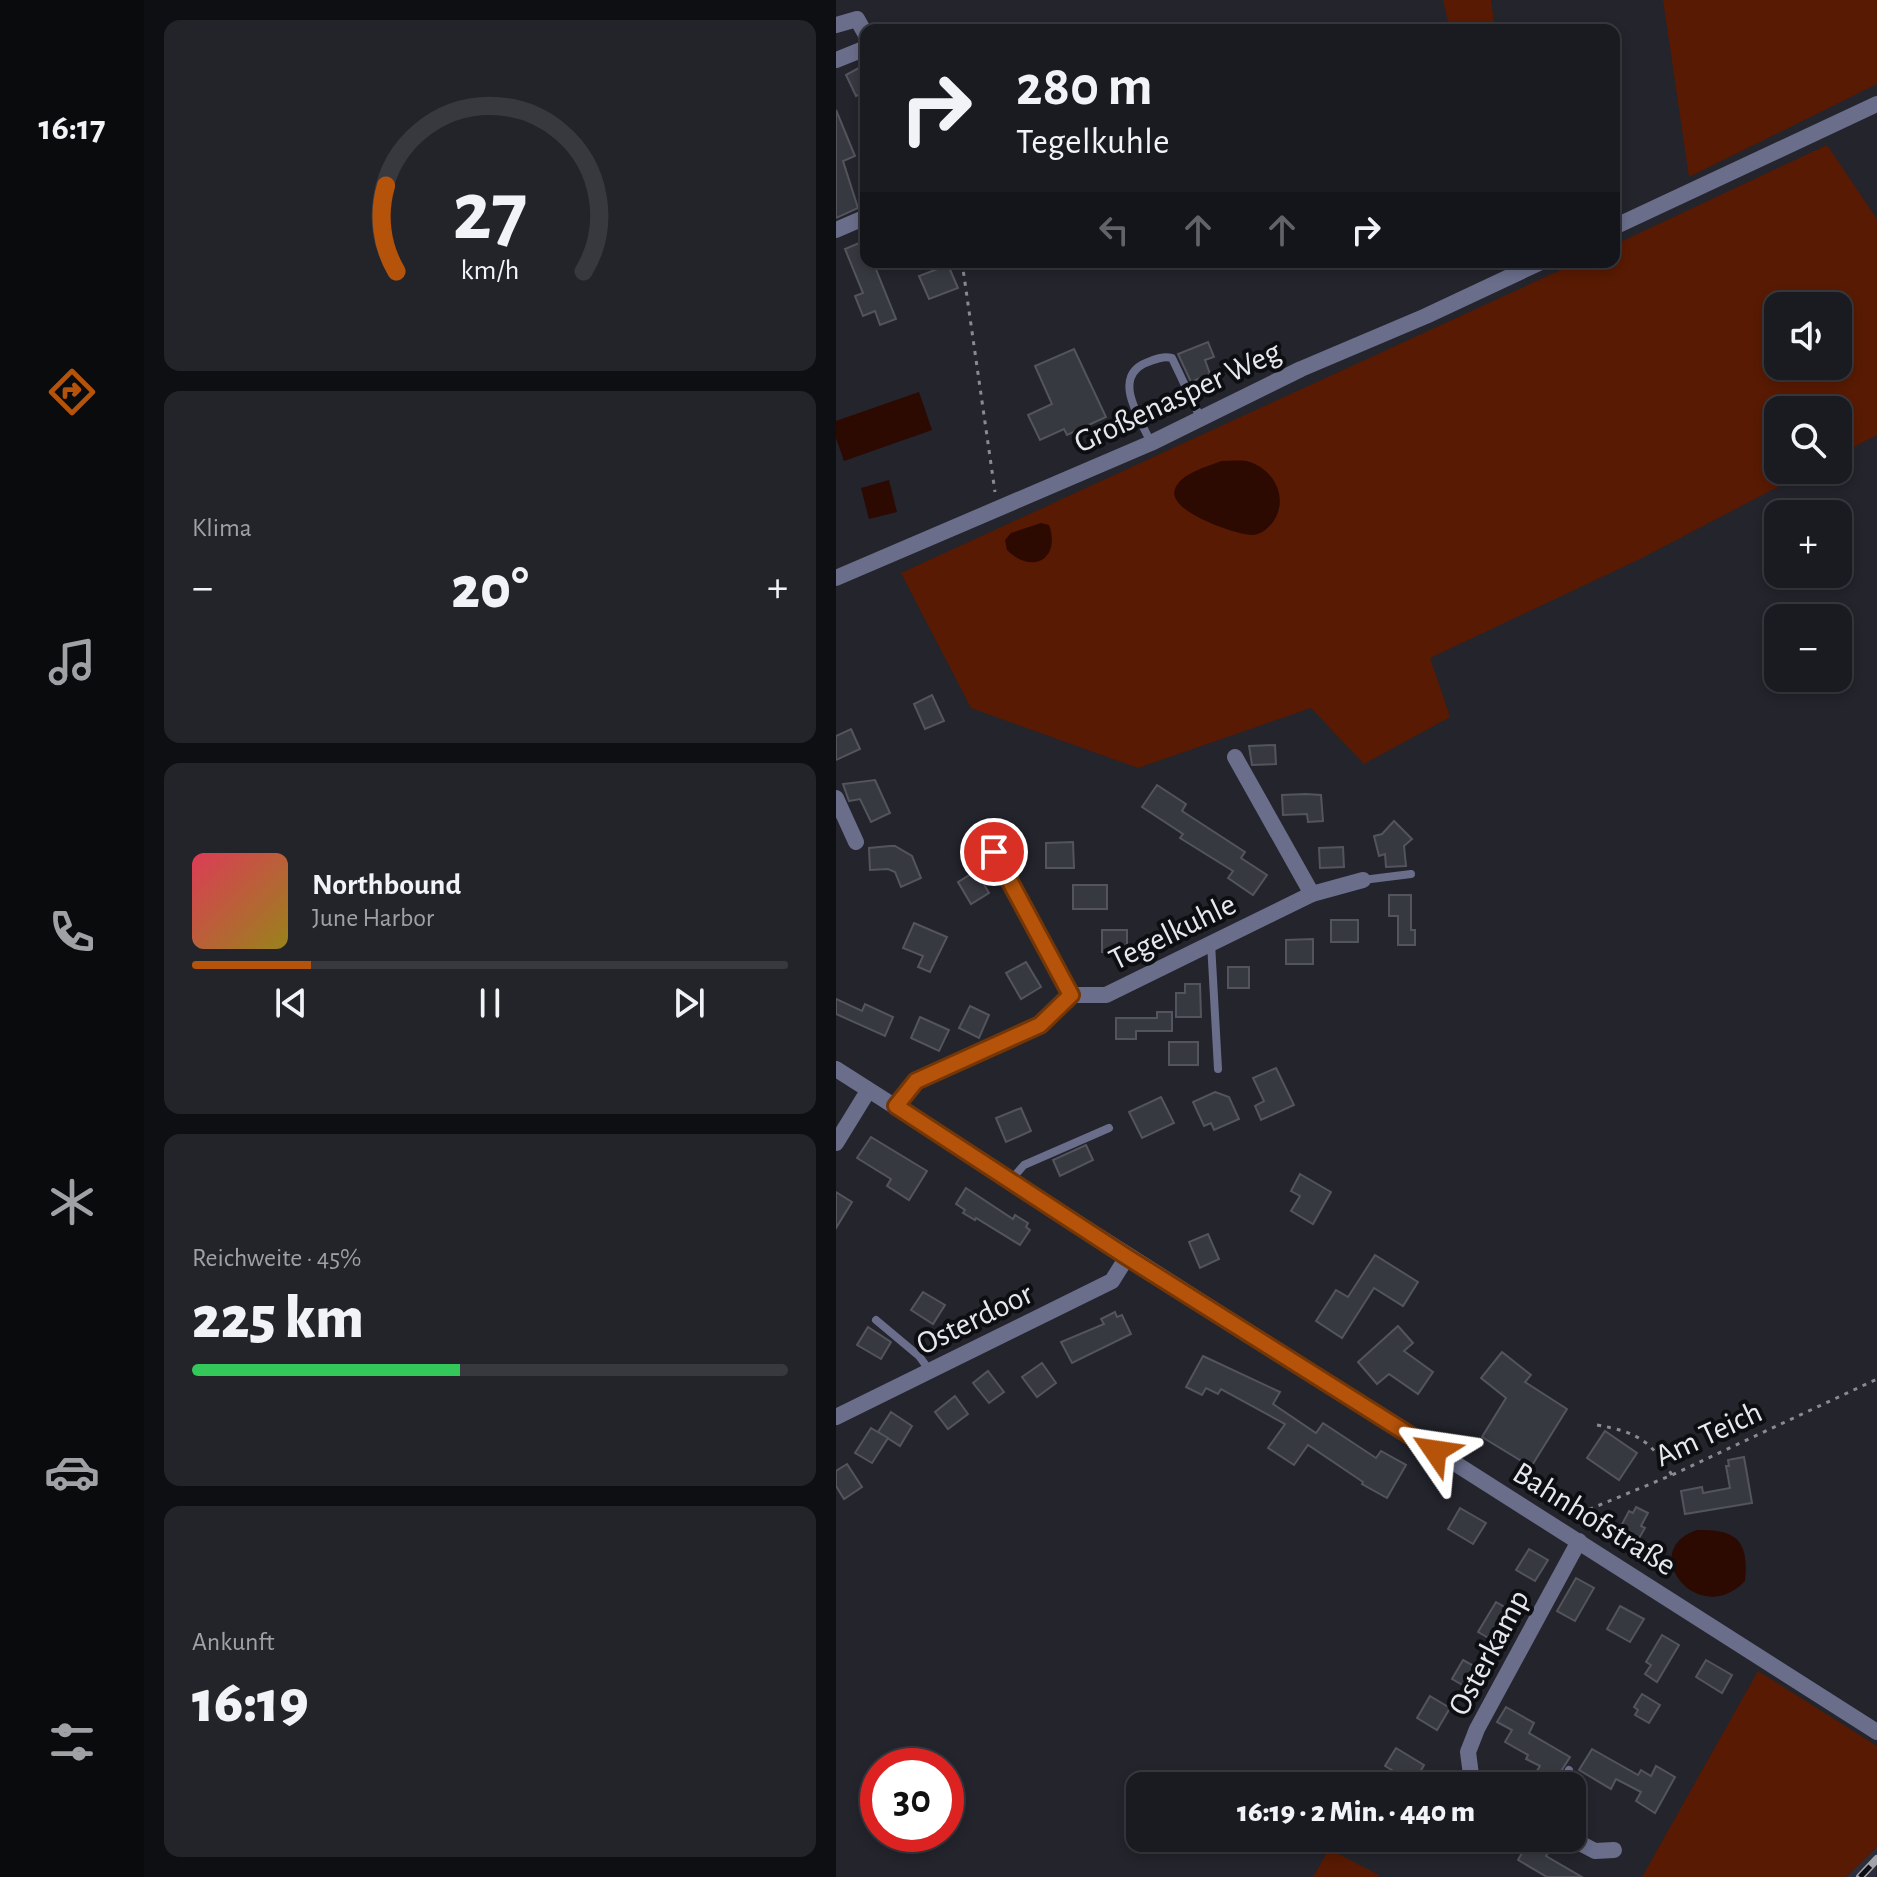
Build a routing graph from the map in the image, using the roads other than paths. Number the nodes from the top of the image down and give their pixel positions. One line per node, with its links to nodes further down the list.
1 (860, 24): 2 (street)
2 (836, 25)
3 (860, 50): 4 (street)
4 (836, 60)
5 (1877, 104): 7 (street)
6 (860, 220): 8 (street)
7 (1620, 224)
8 (836, 230)
9 (1528, 268): 10 (street, Großenasper Weg)
10 (1200, 417): 11 (street, Großenasper Weg); 11 (lane)
11 (1151, 443): 12 (street, Großenasper Weg)
12 (837, 573)
13 (1235, 757): 19 (street)
14 (836, 798): 15 (street)
15 (856, 842)
16 (994, 852): 21 (street)
17 (1411, 874): 18 (lane)
18 (1363, 880): 19 (street, Tegelkuhle)
19 (1312, 894): 20 (street, Tegelkuhle)
20 (1211, 943): 21 (street, Tegelkuhle); 23 (lane)
21 (1071, 995): 25 (street)
22 (836, 1069): 24 (street, Bahnhofstraße)
23 (1218, 1069)
24 (868, 1091): 25 (street, Bahnhofstraße); 27 (street)
25 (896, 1106): 28 (street, Bahnhofstraße)
26 (1109, 1128): 28 (lane)
27 (836, 1143)
28 (1010, 1181): 29 (street, Bahnhofstraße)
29 (1127, 1257): 31 (street, Osterdoor); 33 (street, Bahnhofstraße)
30 (876, 1320): 31 (lane)
31 (930, 1371): 32 (street, Osterdoor)
32 (836, 1417)
33 (1579, 1541): 34 (street, Bahnhofstraße); 35 (street, Osterkamp)
34 (1877, 1732)
35 (1471, 1772)
36 (1586, 1846): 37 (street)
37 (1614, 1850)

